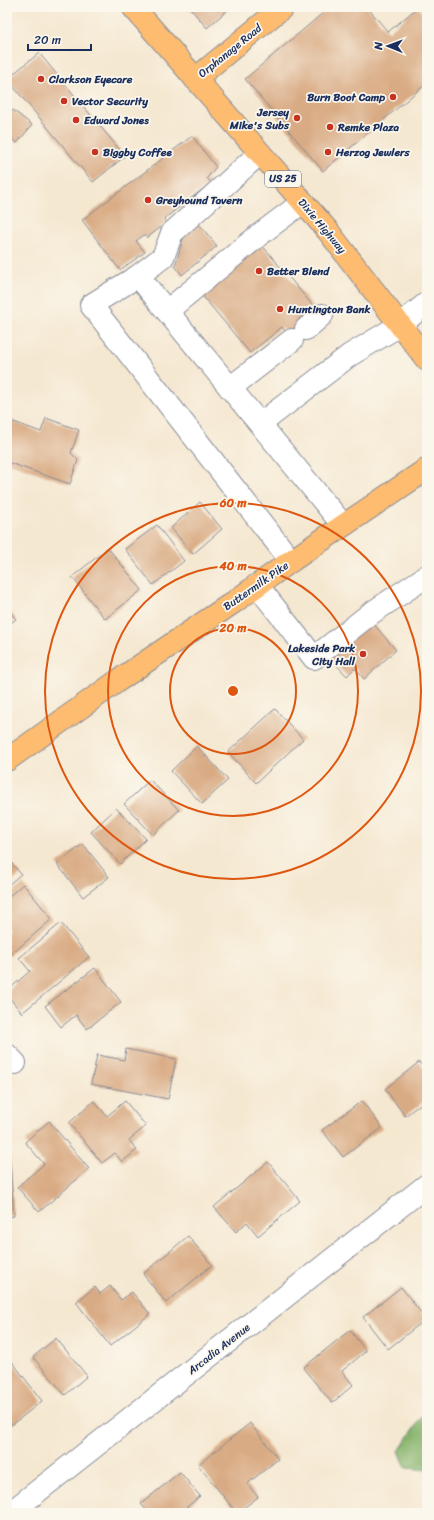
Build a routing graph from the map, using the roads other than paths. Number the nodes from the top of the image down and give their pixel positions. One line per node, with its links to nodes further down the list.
1 (133, 7): 3 (main road, Dixie Highway / US 25)
2 (283, 7): 3 (main road, Orphanage Road)
3 (195, 79): 4 (main road, Dixie Highway / US 25)
4 (260, 153): 5 (main road, Dixie Highway / US 25); 6 (street)
5 (303, 202): 8 (street); 10 (main road, Dixie Highway / US 25)
6 (138, 276): 8 (street); 16 (street)
7 (427, 303): 10 (street)
8 (167, 311): 12 (street)
9 (322, 315): 12 (street)
10 (400, 325): 11 (main road, Dixie Highway / US 25); 13 (street)
11 (427, 360)
12 (230, 388): 13 (street)
13 (260, 424): 15 (street)
14 (427, 469): 15 (main road, Buttermilk Pike)
15 (343, 525): 16 (main road, Buttermilk Pike)
16 (291, 561): 18 (main road, Buttermilk Pike)
17 (427, 576): 18 (street)
18 (257, 585): 19 (main road, Buttermilk Pike)
19 (7, 760)
20 (427, 1185): 21 (street, Arcadia Avenue)
21 (10, 1513)

